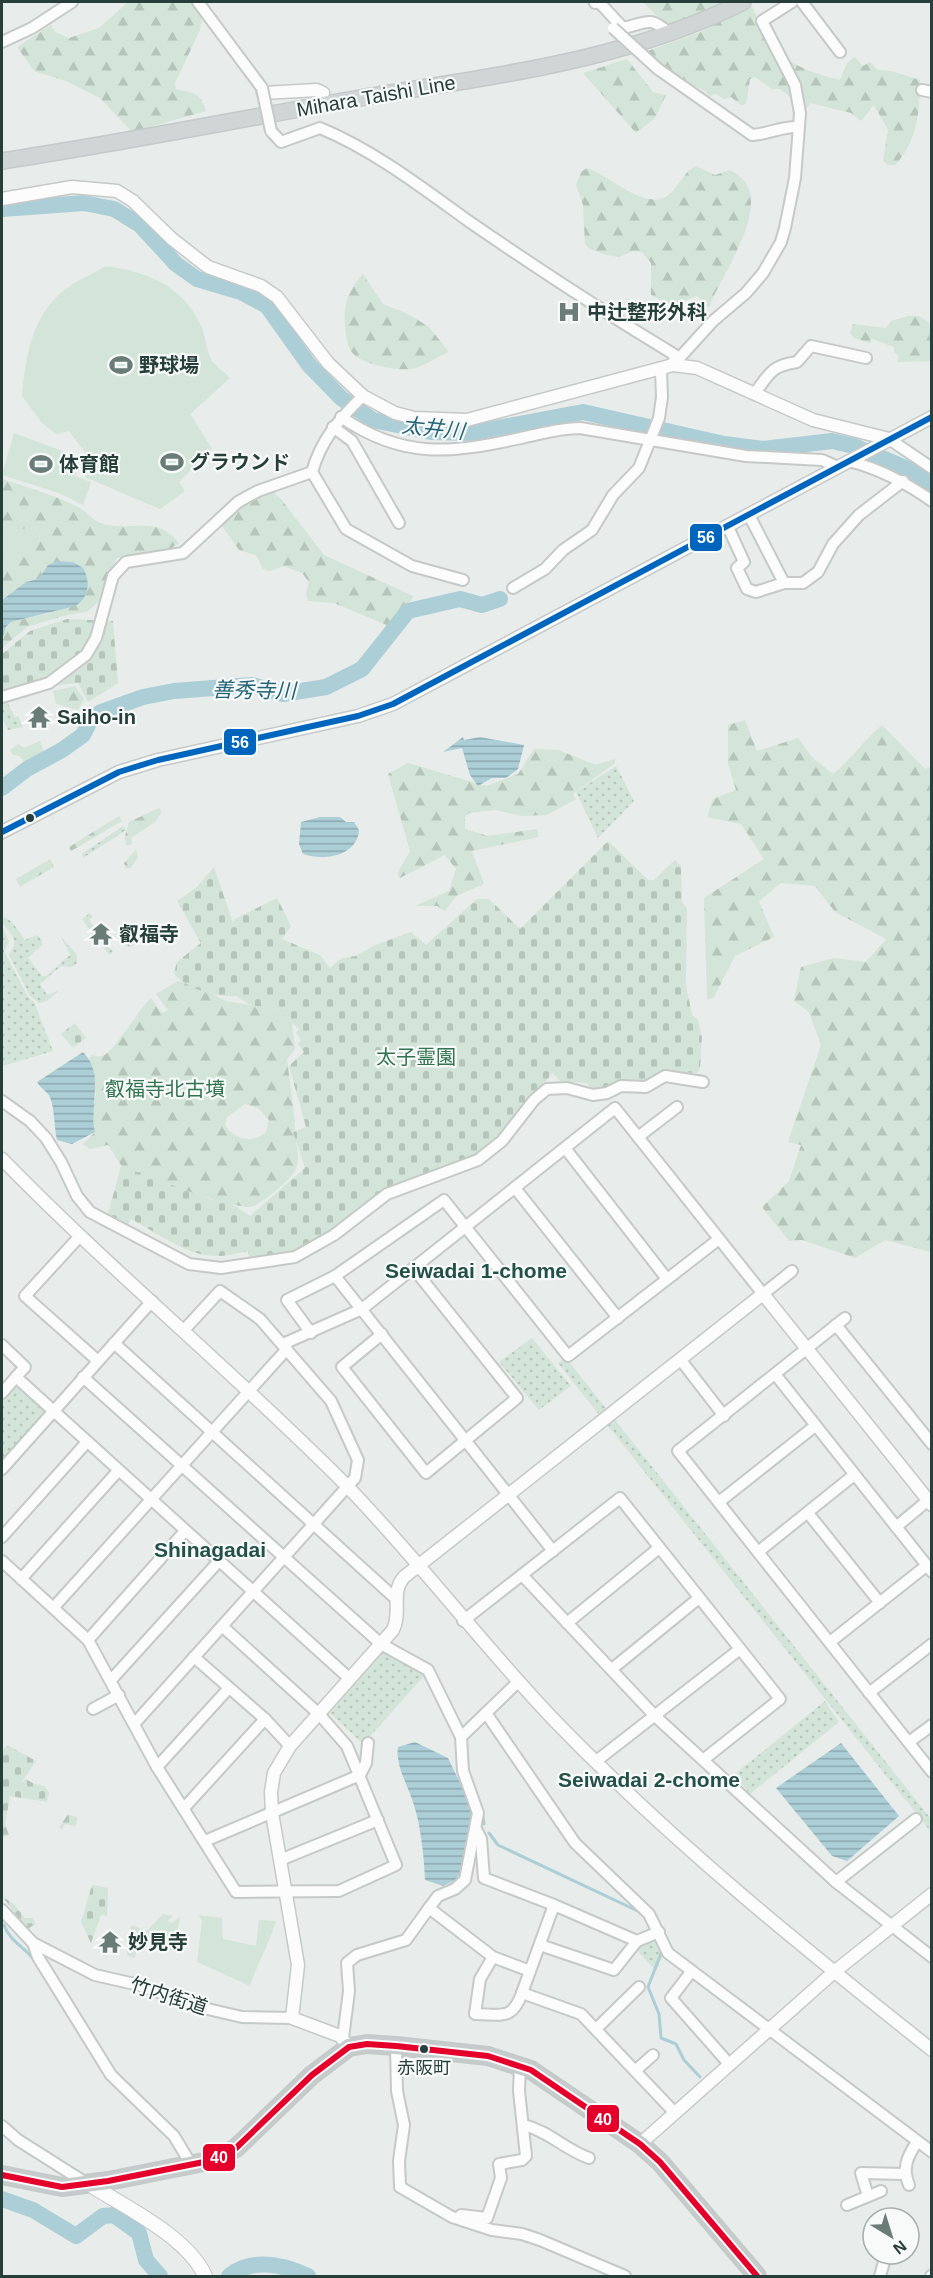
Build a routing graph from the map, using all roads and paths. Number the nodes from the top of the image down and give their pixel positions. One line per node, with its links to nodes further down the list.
1 (72, 2): 8 (street)
2 (198, 2): 10 (street)
3 (594, 2): 7 (street); 12 (street, bridge)
4 (742, 2): 7 (main road, Mihara Taishi Line)
5 (792, 2): 12 (street)
6 (802, 2): 9 (street)
7 (669, 33): 11 (main road, Mihara Taishi Line)
8 (2, 42)
9 (840, 52)
10 (262, 91): 11 (street); 16 (street, bridge)
11 (319, 106): 13 (main road, Mihara Taishi Line)
12 (799, 127): 16 (street)
13 (2, 161)
14 (2, 199): 19 (street)
15 (866, 358): 18 (street)
16 (673, 365): 17 (street); 18 (street)
17 (661, 370): 19 (street); 23 (street)
18 (755, 393): 24 (street)
19 (361, 397): 20 (street)
20 (342, 416): 22 (street); 23 (street)
21 (932, 417): 24 (street)
22 (333, 427): 27 (street); 31 (street)
23 (651, 438): 25 (street); 35 (street)
24 (884, 442): 25 (street); 26 (street)
25 (847, 462): 28 (street); 30 (street)
26 (932, 468)
27 (312, 472): 33 (street); 36 (street)
28 (903, 481): 29 (street); 34 (street)
29 (932, 501)
30 (748, 515): 32 (street); 34 (street)
31 (399, 523)
32 (728, 527): 34 (street); 37 (street)
33 (463, 580)
34 (784, 583)
35 (513, 588)
36 (2, 697)
37 (2, 832)
38 (703, 1082): 39 (street)
39 (607, 1093): 40 (street); 42 (street)
40 (2, 1101)
41 (678, 1107): 43 (street)
42 (615, 1108): 43 (street); 44 (street)
43 (638, 1137): 49 (street)
44 (565, 1148): 46 (street); 53 (street)
45 (2, 1159): 48 (street)
46 (516, 1188): 47 (street); 57 (street)
47 (466, 1227): 50 (street); 52 (street); 57 (street)
48 (80, 1236): 55 (street); 68 (street)
49 (719, 1239): 53 (street); 54 (street)
50 (414, 1269): 56 (street); 78 (street)
51 (792, 1271): 54 (street)
52 (335, 1275): 56 (street); 61 (street)
53 (667, 1279): 57 (street)
54 (762, 1294): 66 (street); 67 (street)
55 (152, 1301): 60 (street); 63 (street)
56 (362, 1309): 61 (street); 62 (street)
57 (618, 1318)
58 (845, 1318): 59 (street)
59 (836, 1325): 66 (street); 80 (street)
60 (184, 1330): 65 (street); 72 (street)
61 (311, 1333): 65 (street)
62 (382, 1334): 78 (street); 78 (street)
63 (114, 1343): 68 (street); 77 (street)
64 (2, 1345): 70 (street)
65 (285, 1347): 72 (street); 85 (street)
66 (807, 1348): 69 (street); 88 (street)
67 (680, 1359): 75 (street); 86 (street)
68 (98, 1361): 71 (street)
69 (775, 1374): 75 (street); 76 (street)
70 (16, 1377): 73 (street); 74 (street)
71 (83, 1377): 74 (street); 81 (street)
72 (249, 1389): 77 (street); 85 (street)
73 (2, 1393)
74 (53, 1411): 79 (street); 82 (street)
75 (724, 1416): 89 (street)
76 (815, 1426): 84 (street); 89 (street)
77 (212, 1431): 81 (street); 91 (street)
78 (465, 1440): 86 (street)
79 (87, 1442): 83 (street); 94 (street)
80 (932, 1444)
81 (182, 1465): 87 (street); 98 (street)
82 (2, 1469)
83 (118, 1471): 87 (street); 104 (street)
84 (854, 1475): 90 (street); 92 (street)
85 (347, 1486): 91 (street); 101 (street)
86 (509, 1495): 96 (street); 101 (street)
87 (151, 1500): 93 (street); 109 (street)
88 (930, 1501): 92 (street)
89 (719, 1502): 97 (street)
90 (808, 1513): 97 (street); 108 (street)
91 (314, 1522): 98 (street); 107 (street)
92 (896, 1527): 102 (street)
93 (185, 1531): 100 (street); 113 (street)
94 (2, 1537)
95 (659, 1548): 96 (street); 106 (street); 111 (street)
96 (553, 1551): 103 (street)
97 (758, 1552): 114 (street)
98 (283, 1556): 105 (street); 115 (street)
99 (2, 1561): 104 (street)
100 (219, 1561): 105 (street); 121 (street)
101 (418, 1566): 107 (street); 110 (street)
102 (929, 1569): 108 (street)
103 (522, 1575): 110 (street); 111 (street)
104 (21, 1579): 109 (street)
105 (252, 1591): 112 (street); 120 (street)
106 (699, 1598): 117 (street); 119 (street)
107 (396, 1599): 115 (street)
108 (880, 1603): 114 (street)
109 (54, 1607): 113 (street)
110 (463, 1621): 122 (street)
111 (567, 1623): 119 (street)
112 (222, 1626): 118 (street); 128 (street)
113 (88, 1640): 121 (street)
114 (830, 1642): 124 (street)
115 (381, 1644): 120 (street); 133 (street)
116 (932, 1644): 124 (street)
117 (740, 1649): 129 (street); 137 (street)
118 (194, 1657): 123 (street); 131 (street)
119 (612, 1669): 129 (street)
120 (350, 1679): 128 (street)
121 (111, 1680): 125 (street)
122 (518, 1682): 127 (street); 138 (street)
123 (229, 1688): 130 (street); 139 (street)
124 (869, 1693): 134 (street)
125 (119, 1695): 126 (street); 131 (street)
126 (93, 1709)
127 (486, 1713): 133 (street); 157 (street)
128 (319, 1714): 136 (street); 141 (street)
129 (655, 1716): 137 (street); 138 (street)
130 (265, 1719): 136 (street); 142 (street)
131 (135, 1723): 139 (street)
132 (932, 1725): 134 (street)
133 (461, 1737): 146 (street)
134 (909, 1742): 140 (street)
135 (368, 1743): 141 (street)
136 (290, 1746): 143 (street)
137 (704, 1760): 149 (street)
138 (595, 1762): 165 (street)
139 (157, 1767): 142 (street)
140 (932, 1772)
141 (360, 1775): 143 (street); 145 (street)
142 (184, 1808): 147 (street)
143 (272, 1813): 147 (street); 148 (street)
144 (916, 1819): 149 (street)
145 (378, 1820): 148 (street); 150 (street)
146 (475, 1829): 153 (street); 154 (street)
147 (205, 1840): 150 (street)
148 (280, 1860): 150 (street)
149 (836, 1882): 156 (street)
150 (285, 1892): 168 (street)
151 (932, 1894): 156 (street)
152 (2, 1902): 158 (street)
153 (554, 1905): 159 (street); 160 (street)
154 (429, 1908): 161 (street); 171 (street)
155 (2, 1910): 158 (street, 竹内街道)
156 (892, 1925): 162 (street); 165 (street)
157 (659, 1932): 159 (street); 164 (street)
158 (29, 1939): 168 (street, 竹内街道); 185 (street)
159 (637, 1941): 160 (street)
160 (540, 1944): 163 (street)
161 (494, 1957): 163 (street); 166 (street)
162 (932, 1957)
163 (530, 1971): 166 (street)
164 (692, 1972): 170 (street); 176 (street)
165 (834, 1972): 170 (street); 173 (street)
166 (522, 1993): 169 (street)
167 (636, 1995): 169 (street)
168 (292, 2018): 171 (street, 竹内街道)
169 (597, 2028): 177 (street)
170 (769, 2030): 176 (street); 181 (street)
171 (346, 2043): 172 (highway); 185 (highway)
172 (396, 2046): 175 (highway); 193 (street)
173 (932, 2050)
174 (653, 2055): 177 (street)
175 (520, 2065): 179 (street); 182 (highway)
176 (730, 2065): 178 (street)
177 (636, 2070): 178 (street)
178 (675, 2113): 182 (street)
179 (524, 2125): 184 (street); 193 (street)
180 (2, 2126): 188 (street)
181 (917, 2142): 183 (street); 186 (street)
182 (640, 2144): 197 (highway)
183 (932, 2152)
184 (589, 2158)
185 (192, 2166): 188 (highway)
186 (905, 2174): 189 (street); 191 (street)
187 (2, 2175): 188 (highway)
188 (89, 2184): 195 (main road)
189 (909, 2185)
190 (881, 2191): 191 (street)
191 (868, 2196): 192 (street)
192 (847, 2205)
193 (447, 2214): 194 (street)
194 (613, 2274): 196 (street)
195 (205, 2277)
196 (625, 2277)
197 (758, 2277)

